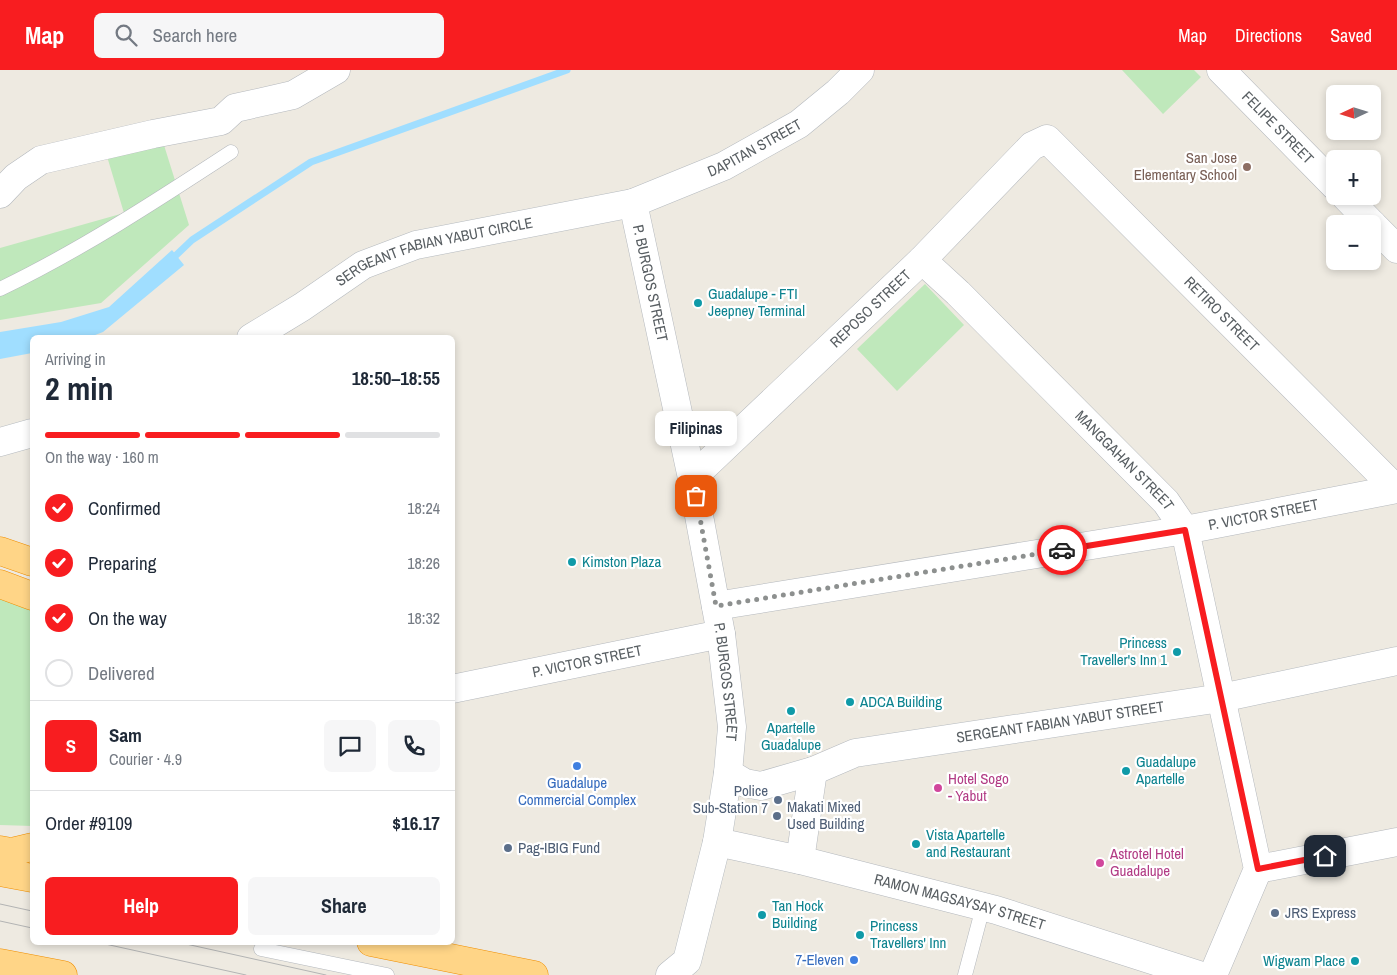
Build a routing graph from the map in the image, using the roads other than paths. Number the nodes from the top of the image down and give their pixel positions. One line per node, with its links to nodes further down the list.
1 (336, 70): 7 (street)
2 (860, 70): 8 (street, DAPITAN STREET)
3 (1221, 70): 6 (street, FELIPE STREET)
4 (1047, 139): 13 (street, REPOSO STREET); 19 (street, RETIRO STREET)
5 (231, 152): 14 (lane)
6 (1326, 177)
7 (0, 194)
8 (634, 203): 15 (street, SERGEANT FABIAN YABUT CIRCLE); 18 (street, P. BURGOS STREET)
9 (1354, 205): 10 (street)
10 (1363, 215)
11 (1381, 233): 12 (street)
12 (1397, 249)
13 (922, 260): 18 (street, REPOSO STREET); 20 (street, MANGGAHAN STREET)
14 (0, 289)
15 (257, 335)
16 (30, 434): 17 (street)
17 (0, 442)
18 (692, 478): 25 (street, P. BURGOS STREET)
19 (1397, 489): 20 (street, P. VICTOR STREET)
20 (1185, 530): 25 (street, P. VICTOR STREET); 29 (street, MANGGAHAN STREET)
21 (0, 551): 22 (highway)
22 (30, 561)
23 (0, 584): 24 (highway)
24 (30, 595)
25 (716, 606): 26 (street, P. BURGOS STREET)
26 (722, 634): 28 (street, P. VICTOR STREET); 31 (street, P. BURGOS STREET)
27 (1397, 661): 29 (street, SERGEANT FABIAN YABUT STREET)
28 (455, 688)
29 (1221, 698): 30 (street, SERGEANT FABIAN YABUT STREET); 37 (street, MANGGAHAN STREET)
30 (813, 771): 31 (street, SERGEANT FABIAN YABUT STREET); 36 (street)
31 (728, 773): 32 (street, P. BURGOS STREET)
32 (717, 842): 36 (street, RAMON MAGSAYSAY STREET); 47 (street, P. BURGOS STREET)
33 (1397, 842): 37 (street)
34 (30, 847): 35 (highway)
35 (0, 850)
36 (800, 860): 40 (street, RAMON MAGSAYSAY STREET)
37 (1258, 869): 50 (street)
38 (0, 872): 39 (highway)
39 (30, 878)
40 (983, 907): 48 (lane); 49 (street, RAMON MAGSAYSAY STREET)
41 (386, 945): 46 (highway)
42 (260, 949): 45 (lane)
43 (0, 963): 44 (highway)
44 (63, 975)
45 (387, 975)
46 (534, 975)
47 (670, 975)
48 (965, 975)
49 (1199, 975)
50 (1213, 975)

